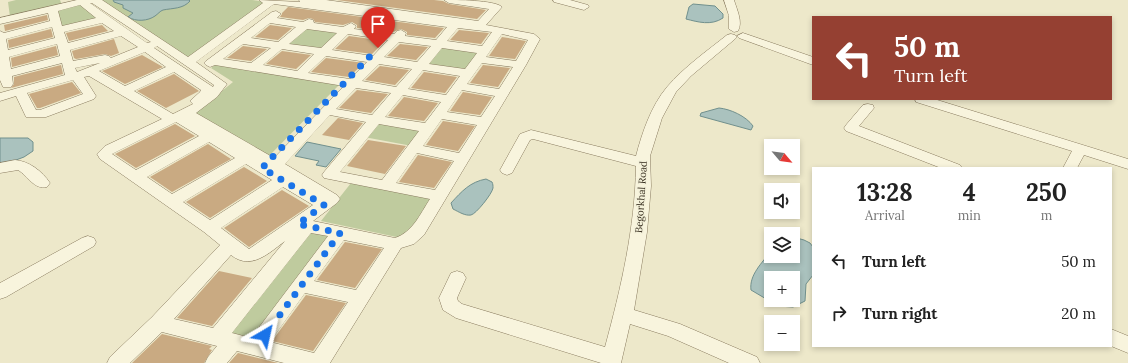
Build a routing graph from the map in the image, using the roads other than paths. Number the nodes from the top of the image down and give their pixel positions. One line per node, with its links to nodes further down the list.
1 (95, 0): 30 (street)
2 (270, 0): 8 (street); 41 (street)
3 (304, 0): 9 (street)
4 (453, 0): 10 (street); 17 (street)
5 (558, 0): 12 (street)
6 (729, 0): 26 (street)
7 (84, 1): 13 (street); 15 (street)
8 (292, 2): 9 (street); 16 (street)
9 (323, 3): 11 (street); 19 (street)
10 (500, 3): 21 (street)
11 (365, 7): 14 (street); 22 (street)
12 (584, 7)
13 (52, 9): 18 (street); 34 (street)
14 (409, 14): 17 (street); 28 (street)
15 (104, 19): 24 (street); 34 (street)
16 (268, 20): 19 (street); 29 (street)
17 (436, 20): 20 (street); 21 (street)
18 (0, 21)
19 (304, 25): 22 (street); 32 (street)
20 (455, 25): 21 (street); 31 (street)
21 (480, 26): 23 (street)
22 (346, 31): 28 (street); 35 (street)
23 (499, 31): 36 (street); 42 (street)
24 (123, 32): 33 (street); 34 (street)
25 (0, 34): 27 (street)
26 (736, 34): 40 (street); 71 (street, Begorkhal Road)
27 (0, 37): 34 (street); 37 (street)
28 (392, 38): 31 (street); 38 (street)
29 (241, 40): 32 (street); 39 (street)
30 (158, 42): 33 (street); 41 (street)
31 (440, 44): 36 (street); 43 (street)
32 (280, 46): 35 (street); 45 (street)
33 (141, 49): 34 (street); 44 (street); 47 (street)
34 (65, 52): 37 (street); 47 (street); 49 (street); 56 (street); 56 (street)
35 (323, 52): 38 (street); 50 (street)
36 (481, 54): 42 (street); 48 (street)
37 (3, 55): 49 (street)
38 (372, 59): 43 (street); 51 (street)
39 (214, 61): 45 (street); 46 (street)
40 (812, 61)
41 (188, 62): 46 (street)
42 (520, 65): 55 (street)
43 (421, 66): 48 (street); 54 (street)
44 (175, 67): 53 (street); 62 (street)
45 (254, 67): 50 (street)
46 (201, 70): 62 (street)
47 (90, 71): 53 (street)
48 (467, 73): 52 (street)
49 (3, 75): 56 (street)
50 (298, 75): 51 (street)
51 (349, 83): 54 (street); 60 (street); 73 (street)
52 (458, 86): 55 (street); 57 (street)
53 (124, 91): 62 (street)
54 (400, 91): 57 (street); 63 (street)
55 (503, 93): 64 (street)
56 (10, 95)
57 (448, 99): 61 (street)
58 (924, 100): 68 (street)
59 (868, 108): 74 (street)
60 (327, 110): 63 (street); 73 (street)
61 (438, 114): 64 (street); 65 (street)
62 (178, 116): 66 (street); 73 (street); 78 (street)
63 (376, 119): 65 (street); 79 (street)
64 (485, 122): 70 (street)
65 (428, 128): 67 (street)
66 (210, 136): 69 (street); 78 (street)
67 (413, 148): 70 (street); 82 (street)
68 (1080, 149): 72 (street); 75 (street)
69 (246, 158): 73 (street); 84 (street)
70 (463, 158): 83 (street)
71 (643, 163): 77 (street); 96 (street, Begorkhal Road)
72 (1128, 164)
73 (269, 166): 80 (street); 85 (street)
74 (952, 167)
75 (1071, 167)
76 (0, 168): 81 (street)
77 (507, 170)
78 (136, 177): 84 (street)
79 (348, 179): 82 (street); 85 (street)
80 (283, 180): 85 (street); 87 (street)
81 (42, 183)
82 (386, 186): 83 (street)
83 (440, 196): 90 (street)
84 (172, 201): 87 (street)
85 (328, 202): 86 (street)
86 (302, 225): 88 (street); 91 (street); 99 (street)
87 (210, 228): 91 (street)
88 (340, 233): 90 (street); 93 (street)
89 (88, 242): 94 (street)
90 (395, 244): 95 (street)
91 (230, 245): 97 (street)
92 (457, 278): 102 (street)
93 (302, 285): 95 (street); 101 (street)
94 (0, 292)
95 (360, 298): 105 (street)
96 (623, 314): 102 (street, Begorkhal Road); 106 (street)
97 (159, 323): 99 (street); 103 (street)
98 (1112, 337): 100 (street)
99 (225, 340): 101 (street); 104 (street)
100 (1128, 345)
101 (256, 347): 105 (street)
102 (612, 360)
103 (117, 363)
104 (215, 363)
105 (319, 363)
106 (750, 363)

